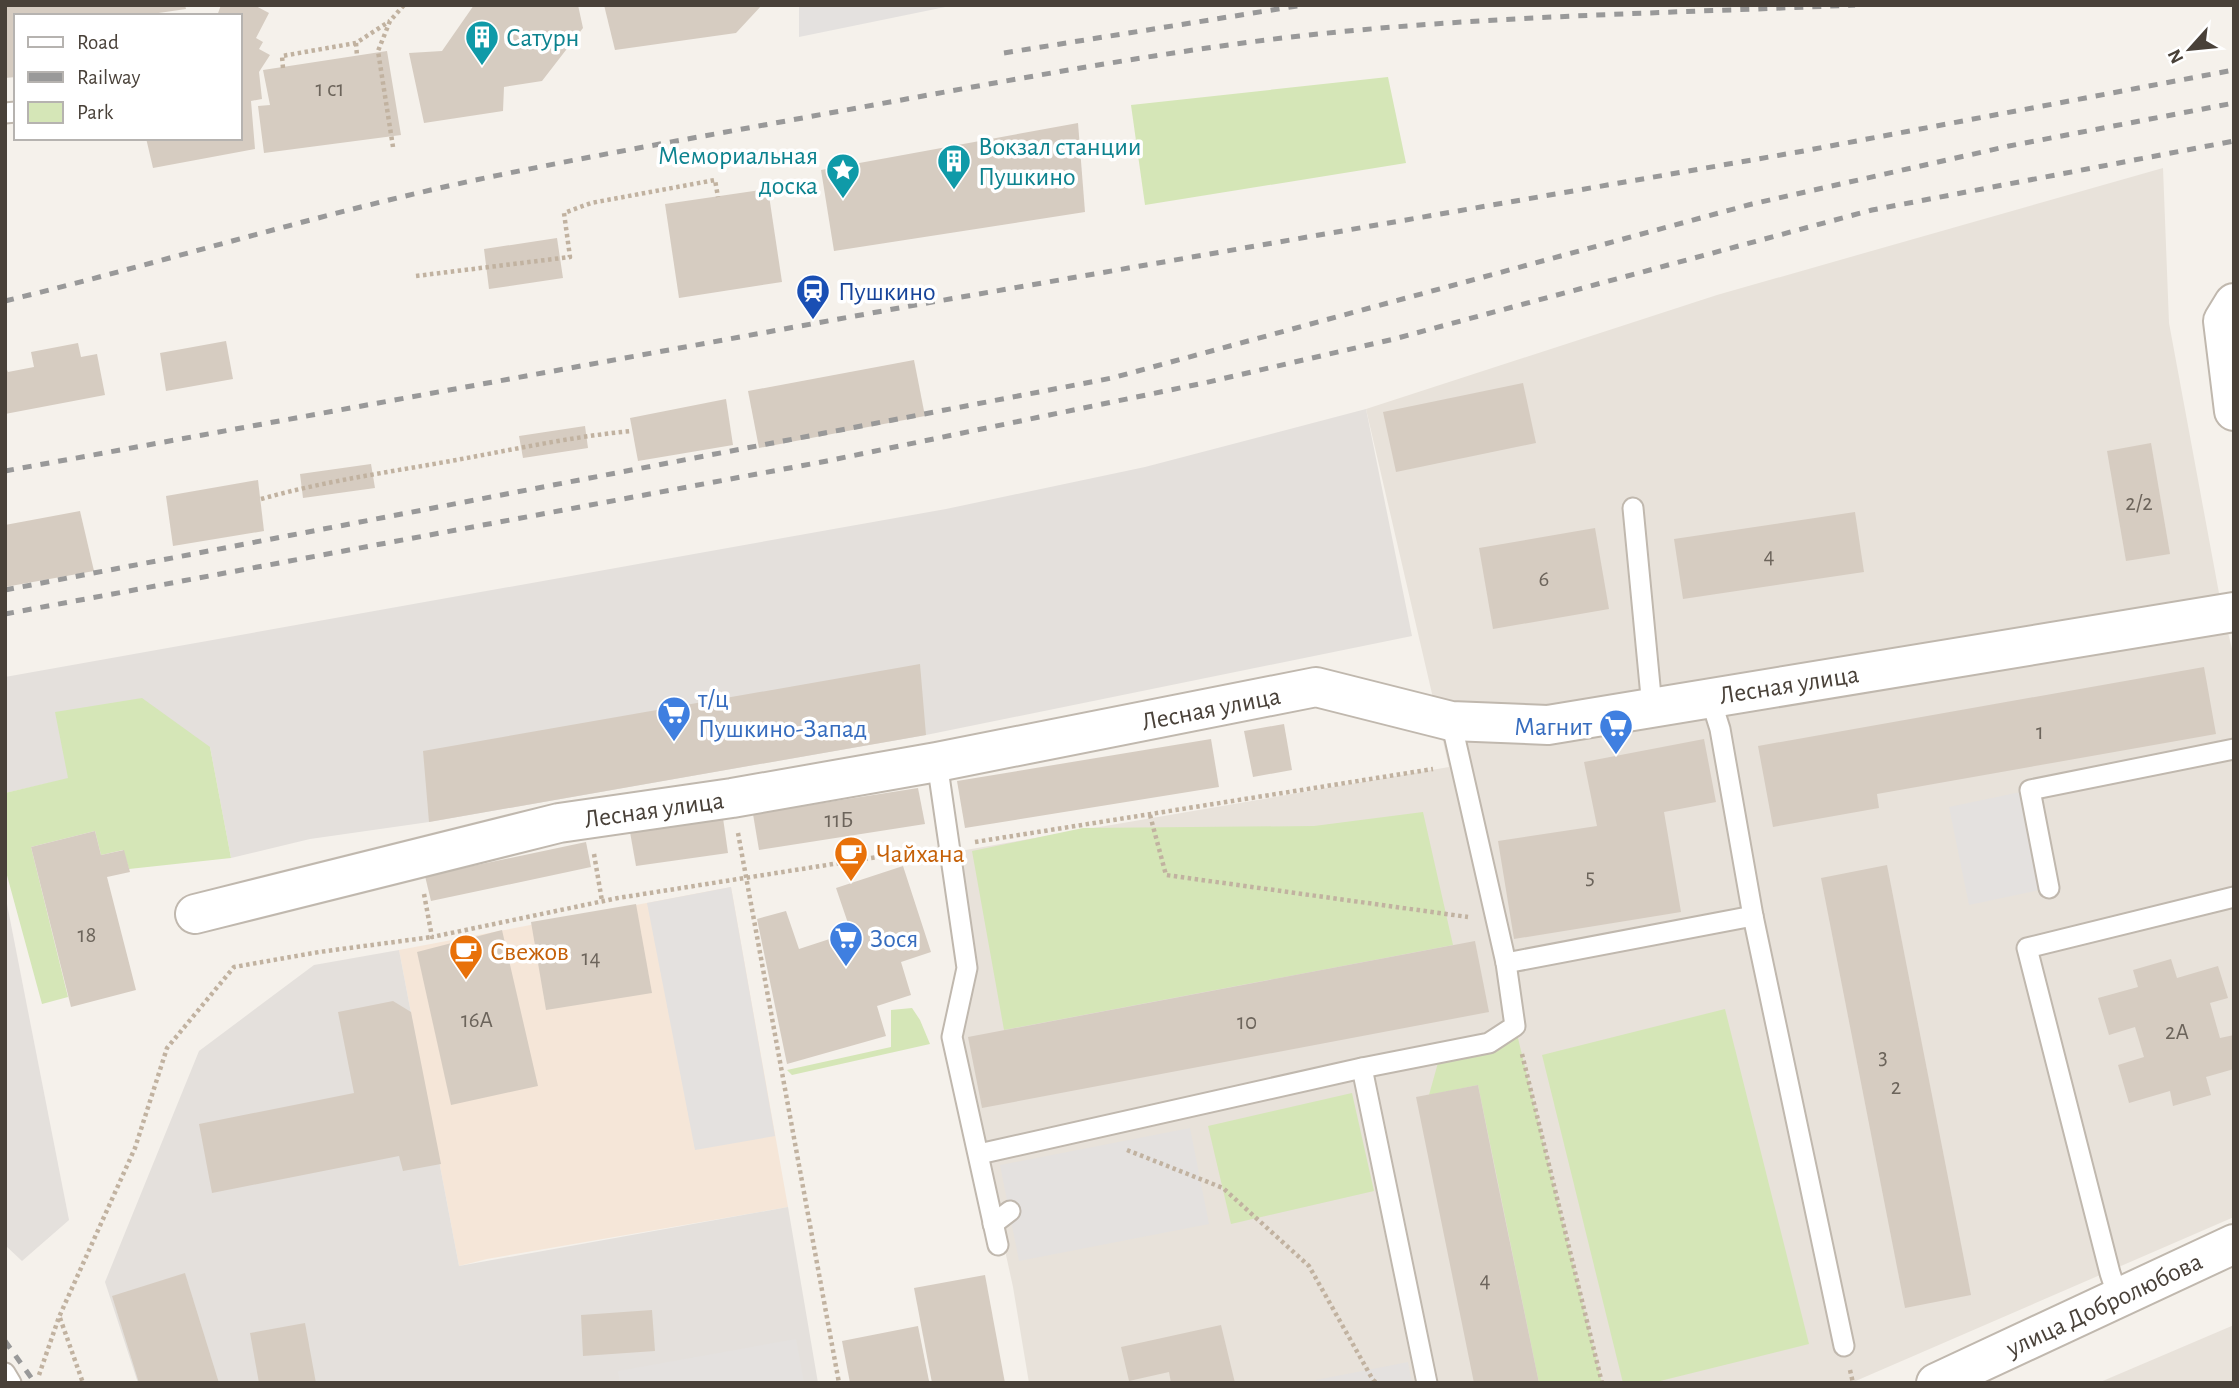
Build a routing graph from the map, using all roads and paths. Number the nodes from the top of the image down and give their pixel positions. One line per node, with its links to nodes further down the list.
1 (404, 5): 2 (path)
2 (390, 21): 3 (path); 6 (path)
3 (356, 43): 4 (path); 5 (path)
4 (357, 56)
5 (283, 68)
6 (393, 147)
7 (718, 197): 8 (path)
8 (416, 276)
9 (2234, 303): 10 (street)
10 (2234, 411)
11 (631, 431): 12 (path)
12 (261, 499)
13 (1633, 508): 16 (lane)
14 (2234, 612): 15 (street, Лесная улица)
15 (1710, 697): 16 (street, Лесная улица); 27 (lane)
16 (1652, 707): 17 (street, Лесная улица)
17 (1451, 720): 19 (street, Лесная улица); 28 (lane)
18 (2234, 749): 23 (lane)
19 (937, 762): 20 (street, Лесная улица); 34 (lane)
20 (732, 798): 26 (street, Лесная улица); 46 (path)
21 (1150, 815): 28 (path)
22 (588, 854): 25 (path)
23 (2049, 888)
24 (2234, 897): 39 (lane)
25 (602, 901)
26 (195, 914)
27 (1753, 916): 30 (lane); 41 (lane)
28 (1496, 921): 30 (lane)
29 (432, 937): 40 (path)
30 (1506, 963): 31 (lane)
31 (1515, 1026): 32 (lane); 49 (path)
32 (1362, 1068): 33 (lane); 48 (lane)
33 (1080, 1132): 34 (lane); 47 (path)
34 (979, 1154): 36 (lane)
35 (1010, 1210): 36 (lane)
36 (993, 1224): 38 (lane)
37 (2234, 1244): 39 (street, улица Добролюбова)
38 (998, 1245)
39 (2118, 1297): 50 (street, улица Добролюбова)
40 (59, 1317): 44 (path); 45 (path)
41 (1843, 1346)
42 (5, 1373): 43 (lane)
43 (11, 1383)
44 (37, 1383)
45 (83, 1383)
46 (839, 1383)
47 (1377, 1383)
48 (1427, 1383)
49 (1602, 1383)
50 (1936, 1383)

